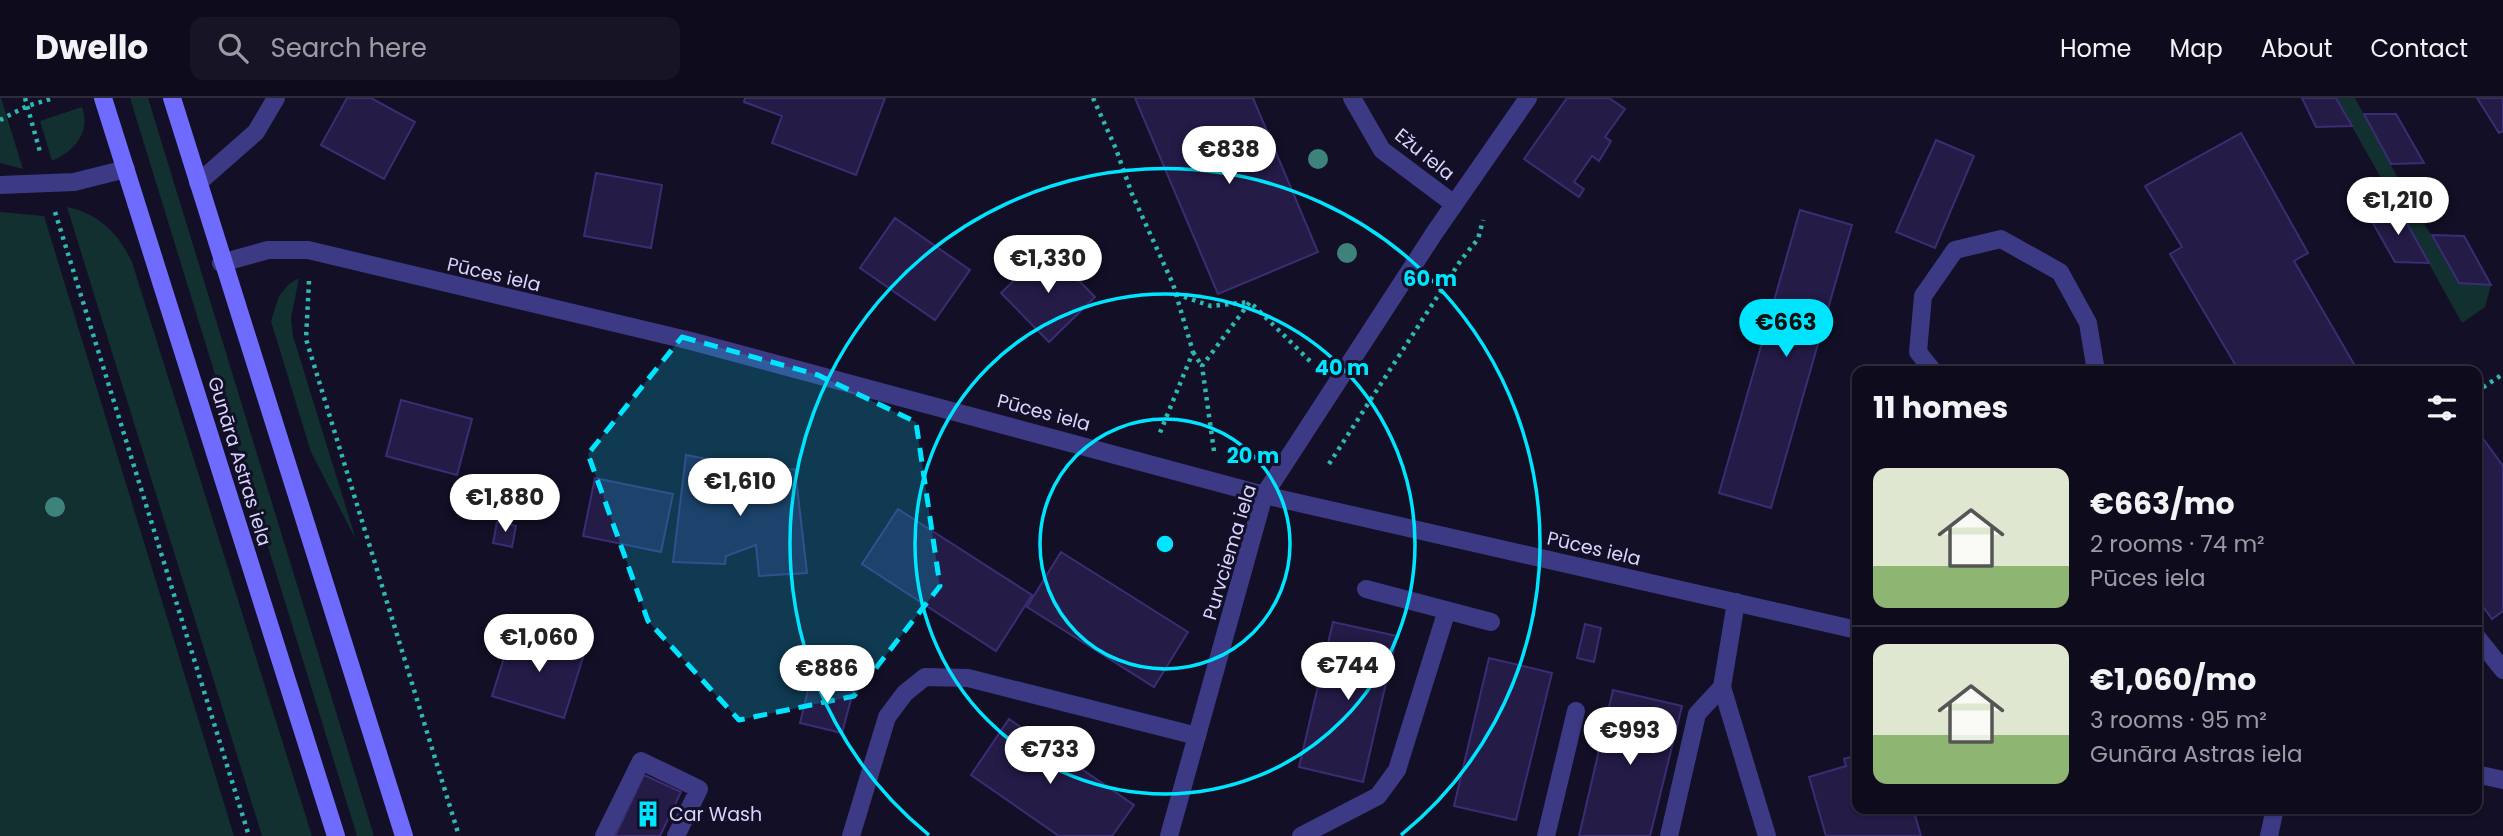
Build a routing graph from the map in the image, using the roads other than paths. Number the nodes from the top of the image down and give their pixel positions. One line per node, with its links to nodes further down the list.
1 (103, 98): 6 (main road, Gunāra Astras iela)
2 (172, 98): 7 (main road)
3 (276, 98): 7 (street)
4 (1352, 98): 9 (street, Ežu iela)
5 (1528, 98): 9 (street, Purvciema iela)
6 (126, 169): 8 (street); 27 (main road, Gunāra Astras iela)
7 (198, 183): 10 (main road)
8 (0, 185)
9 (1454, 204): 13 (street, Purvciema iela)
10 (222, 263): 13 (street, Pūces iela); 28 (main road)
11 (1929, 366): 12 (street)
12 (2095, 366)
13 (1264, 495): 15 (street, Pūces iela); 23 (street, Purvciema iela)
14 (1366, 589): 16 (street)
15 (1736, 602): 18 (street, Pūces iela); 21 (street)
16 (1447, 610): 17 (street); 33 (street)
17 (1491, 622)
18 (1852, 629)
19 (2482, 644): 20 (street)
20 (2503, 670)
21 (1722, 687): 35 (street); 36 (street)
22 (1576, 712): 34 (street)
23 (1197, 736): 31 (street); 32 (street, Purvciema iela)
24 (2482, 775): 25 (street)
25 (2503, 780)
26 (2274, 814): 37 (street)
27 (336, 836)
28 (404, 836)
29 (604, 836): 30 (street)
30 (676, 836)
31 (851, 836)
32 (1169, 836)
33 (1301, 836)
34 (1546, 836)
35 (1669, 836)
36 (1767, 836)
37 (2269, 836)

